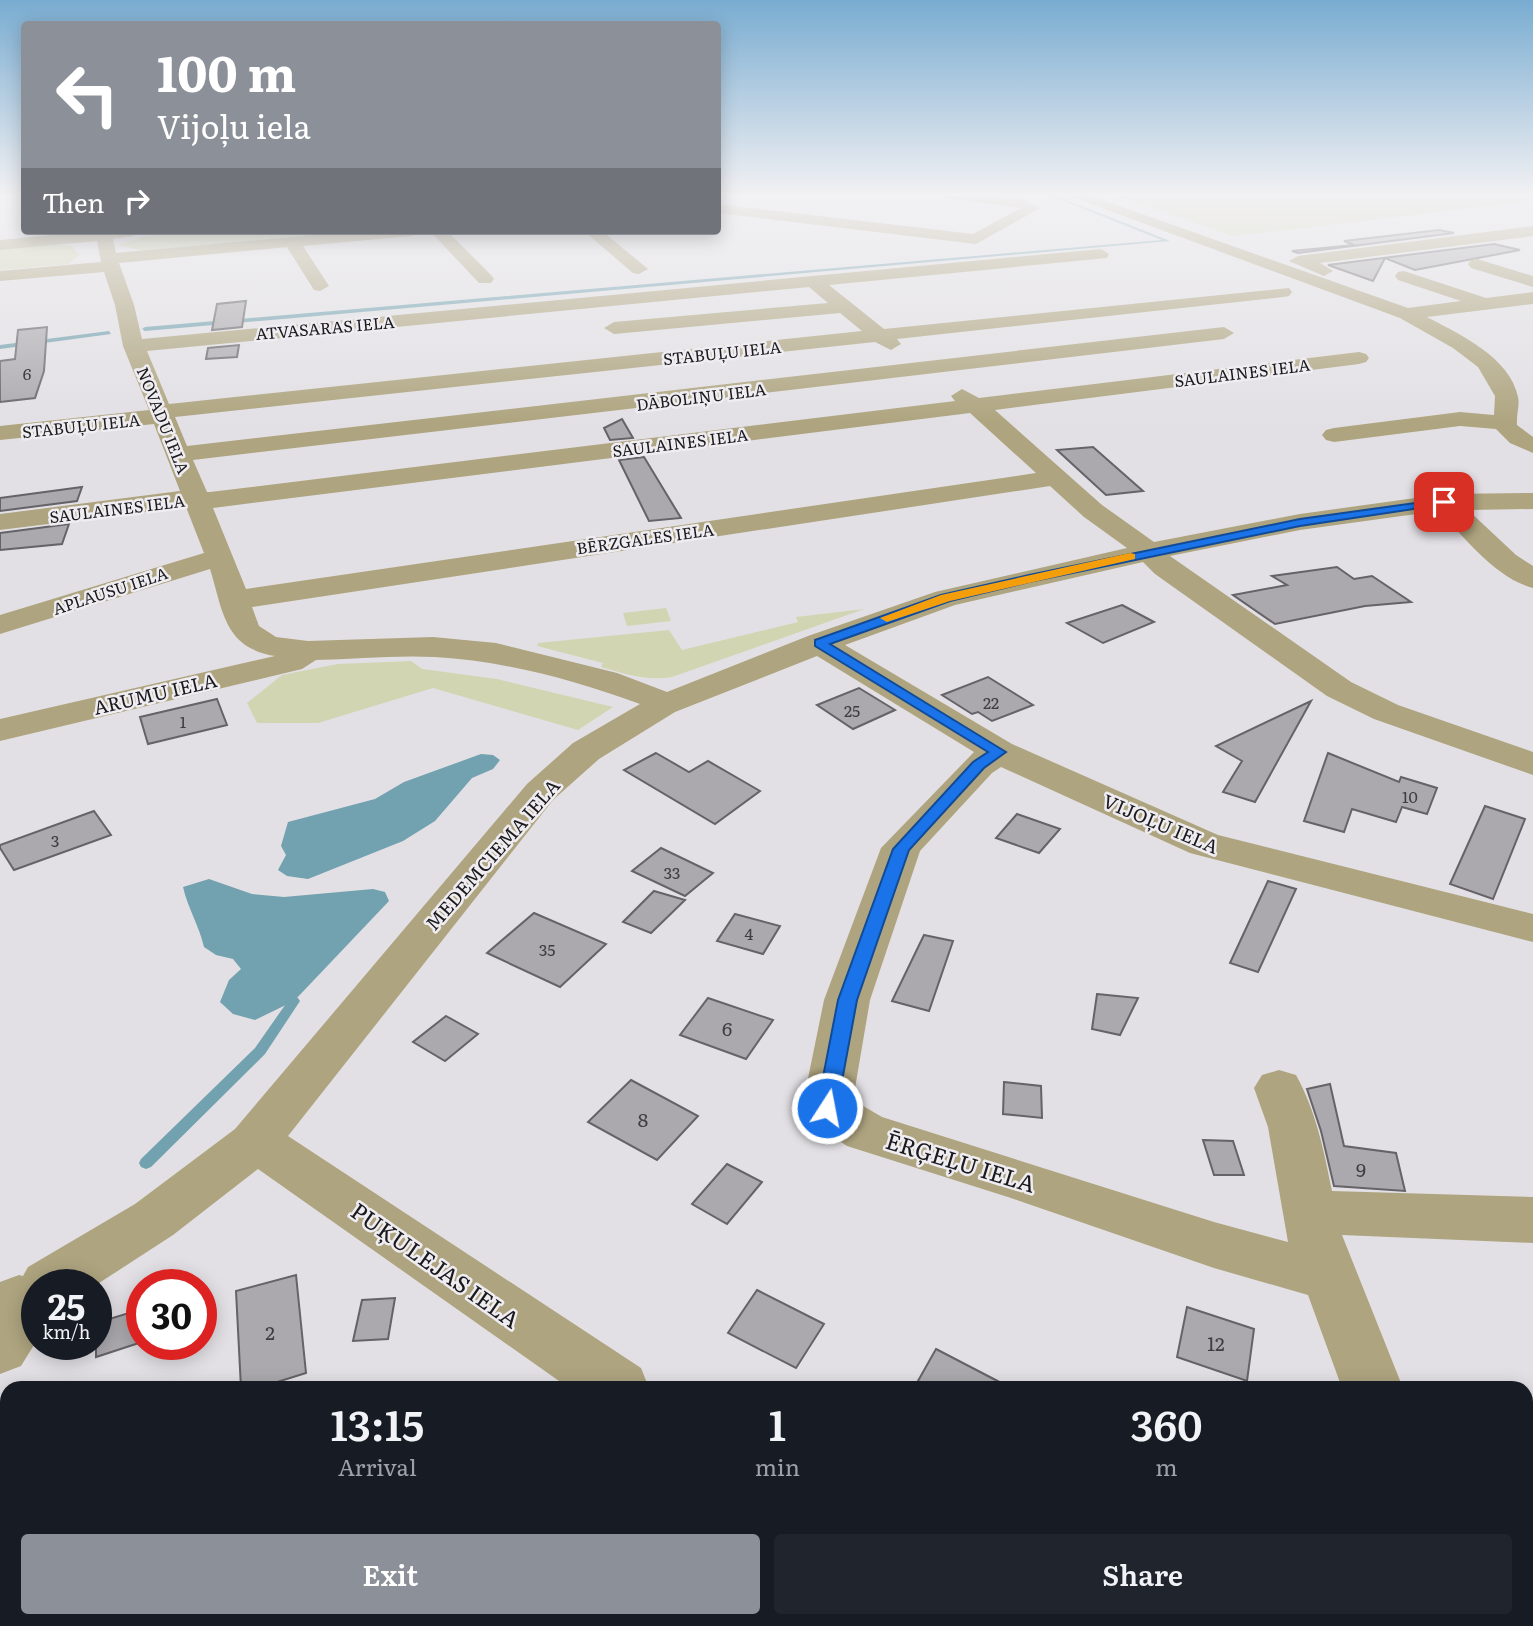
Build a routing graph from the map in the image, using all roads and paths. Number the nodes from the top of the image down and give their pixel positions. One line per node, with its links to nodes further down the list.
1 (44, 271): 9 (street)
2 (113, 271): 23 (street, NOVADU IELA)
3 (310, 271): 14 (street)
4 (477, 271): 11 (street)
5 (920, 271): 12 (street, ATVASARAS IELA)
6 (1288, 271): 19 (street)
7 (1326, 271): 19 (street)
8 (1498, 271): 13 (street)
9 (0, 276)
10 (1404, 276): 17 (street)
11 (485, 279)
12 (811, 281): 18 (street); 23 (street, ATVASARAS IELA)
13 (1533, 282)
14 (320, 286)
15 (1283, 292): 22 (street, STABUĻU IELA)
16 (1533, 298): 17 (street)
17 (1487, 304): 19 (street)
18 (843, 307): 20 (street); 22 (street)
19 (1414, 313): 28 (street)
20 (614, 328)
21 (1224, 333): 25 (street, DĀBOLIŅU IELA)
22 (879, 335): 25 (street); 27 (street, STABUĻU IELA)
23 (133, 346): 27 (street, NOVADU IELA)
24 (1359, 358): 26 (street, SAULAINES IELA)
25 (920, 368): 26 (street); 32 (street, DĀBOLIŅU IELA)
26 (976, 405): 33 (street); 34 (street, SAULAINES IELA)
27 (161, 414): 29 (street, STABUĻU IELA); 32 (street, NOVADU IELA)
28 (1503, 422): 30 (street); 31 (street)
29 (0, 433)
30 (1334, 435)
31 (1533, 446)
32 (178, 454): 34 (street, NOVADU IELA)
33 (1055, 478): 38 (street); 41 (street, BĒRZGALES IELA)
34 (196, 499): 37 (street, SAULAINES IELA); 39 (street, NOVADU IELA)
35 (1533, 501): 36 (street, MEDEMCIEMA IELA)
36 (1444, 502): 38 (street, MEDEMCIEMA IELA); 40 (street)
37 (0, 522)
38 (1152, 551): 43 (street, MEDEMCIEMA IELA); 48 (street)
39 (220, 557): 41 (street, NOVADU IELA); 42 (street, APLAUSU IELA)
40 (1533, 579)
41 (236, 600): 44 (street, NOVADU IELA)
42 (0, 625)
43 (820, 643): 45 (street, MEDEMCIEMA IELA); 47 (street, VIJOĻU IELA)
44 (308, 651): 45 (street, NOVADU IELA); 46 (street, ARUMU IELA)
45 (663, 705): 51 (street, MEDEMCIEMA IELA)
46 (0, 730)
47 (999, 752): 49 (street, VIJOĻU IELA); 55 (street, ĒRĢEĻU IELA)
48 (1533, 764)
49 (1533, 928)
50 (1279, 1088): 52 (street)
51 (253, 1143): 54 (street, MEDEMCIEMA IELA); 56 (street, PUĶULEJAS IELA)
52 (1310, 1212): 53 (street); 55 (street)
53 (1533, 1220)
54 (81, 1269)
55 (1328, 1277): 57 (street)
56 (609, 1381)
57 (1370, 1381)

